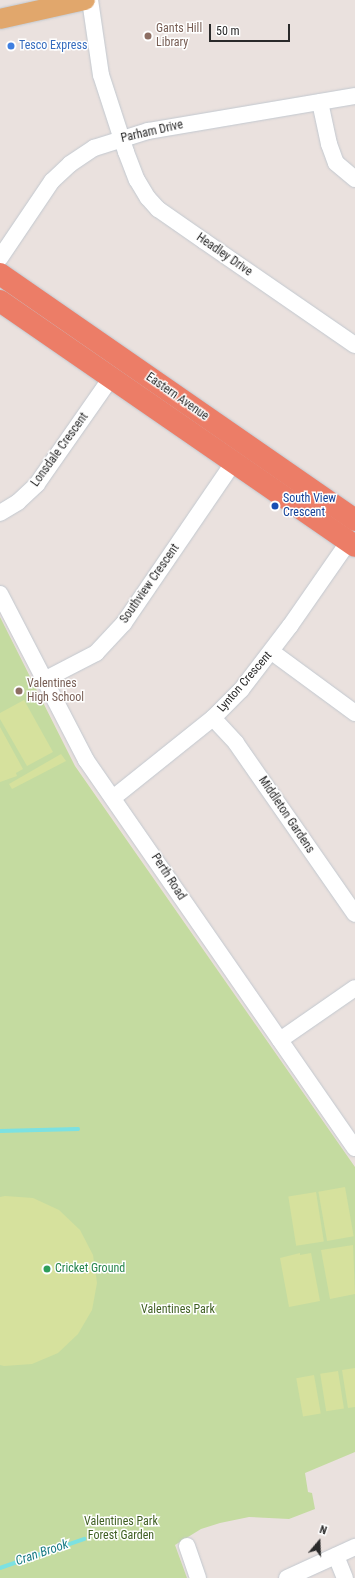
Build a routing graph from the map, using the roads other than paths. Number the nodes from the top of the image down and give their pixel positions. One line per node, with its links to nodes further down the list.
1 (30, 0): 4 (main road)
2 (90, 0): 8 (street, Headley Drive)
3 (72, 1): 5 (main road)
4 (0, 5)
5 (0, 19)
6 (355, 96): 7 (street, Parham Drive)
7 (320, 102): 8 (street, Parham Drive); 9 (street)
8 (122, 140): 10 (street, Parham Drive); 13 (street, Headley Drive)
9 (355, 178)
10 (0, 258)
11 (0, 274): 17 (highway, Eastern Avenue)
12 (0, 301): 14 (highway, Eastern Avenue)
13 (355, 345)
14 (111, 378): 15 (highway, Eastern Avenue); 16 (street, Lonsdale Crescent)
15 (233, 463): 18 (highway, Eastern Avenue); 21 (street, Southview Crescent)
16 (0, 513)
17 (355, 520)
18 (352, 543): 20 (street, Lynton Crescent)
19 (0, 594): 21 (street, Perth Road)
20 (272, 652): 22 (street); 23 (street, Lynton Crescent)
21 (44, 680): 24 (street, Perth Road)
22 (355, 713)
23 (213, 718): 24 (street, Lynton Crescent); 25 (street, Middleton Gardens)
24 (114, 798): 27 (street, Perth Road)
25 (355, 914)
26 (355, 988): 27 (street)
27 (280, 1040): 28 (street, Perth Road)
28 (355, 1148)
29 (187, 1546): 32 (street)
30 (355, 1547): 31 (street)
31 (336, 1556): 33 (street); 34 (street)
32 (198, 1578)
33 (287, 1578)
34 (345, 1578)

